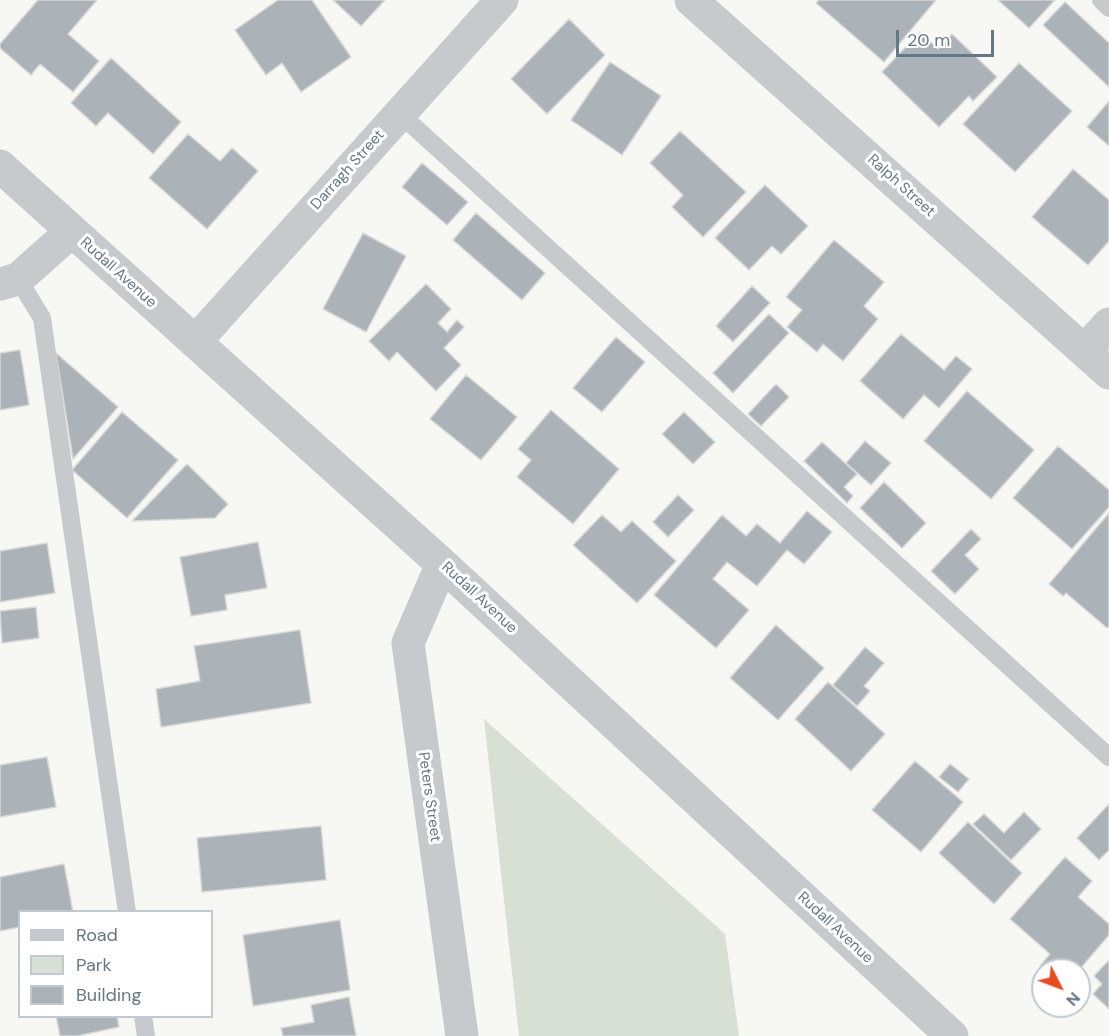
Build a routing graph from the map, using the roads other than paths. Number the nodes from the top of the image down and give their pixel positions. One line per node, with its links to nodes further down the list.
1 (502, 0): 5 (street, Darragh Street)
2 (691, 0): 11 (street, Ralph Street)
3 (1101, 0): 4 (lane)
4 (1109, 8)
5 (399, 113): 10 (street, Darragh Street); 14 (lane)
6 (0, 166): 7 (street, Rudall Avenue)
7 (72, 231): 8 (street); 10 (street, Rudall Avenue)
8 (9, 282): 15 (lane)
9 (1109, 324): 11 (street)
10 (195, 342): 13 (street, Rudall Avenue)
11 (1085, 350): 12 (street, Ralph Street)
12 (1109, 373)
13 (442, 564): 18 (street, Peters Street); 19 (street, Rudall Avenue)
14 (1109, 757)
15 (127, 910)
16 (144, 1018): 17 (lane)
17 (147, 1036)
18 (462, 1036)
19 (952, 1036)

